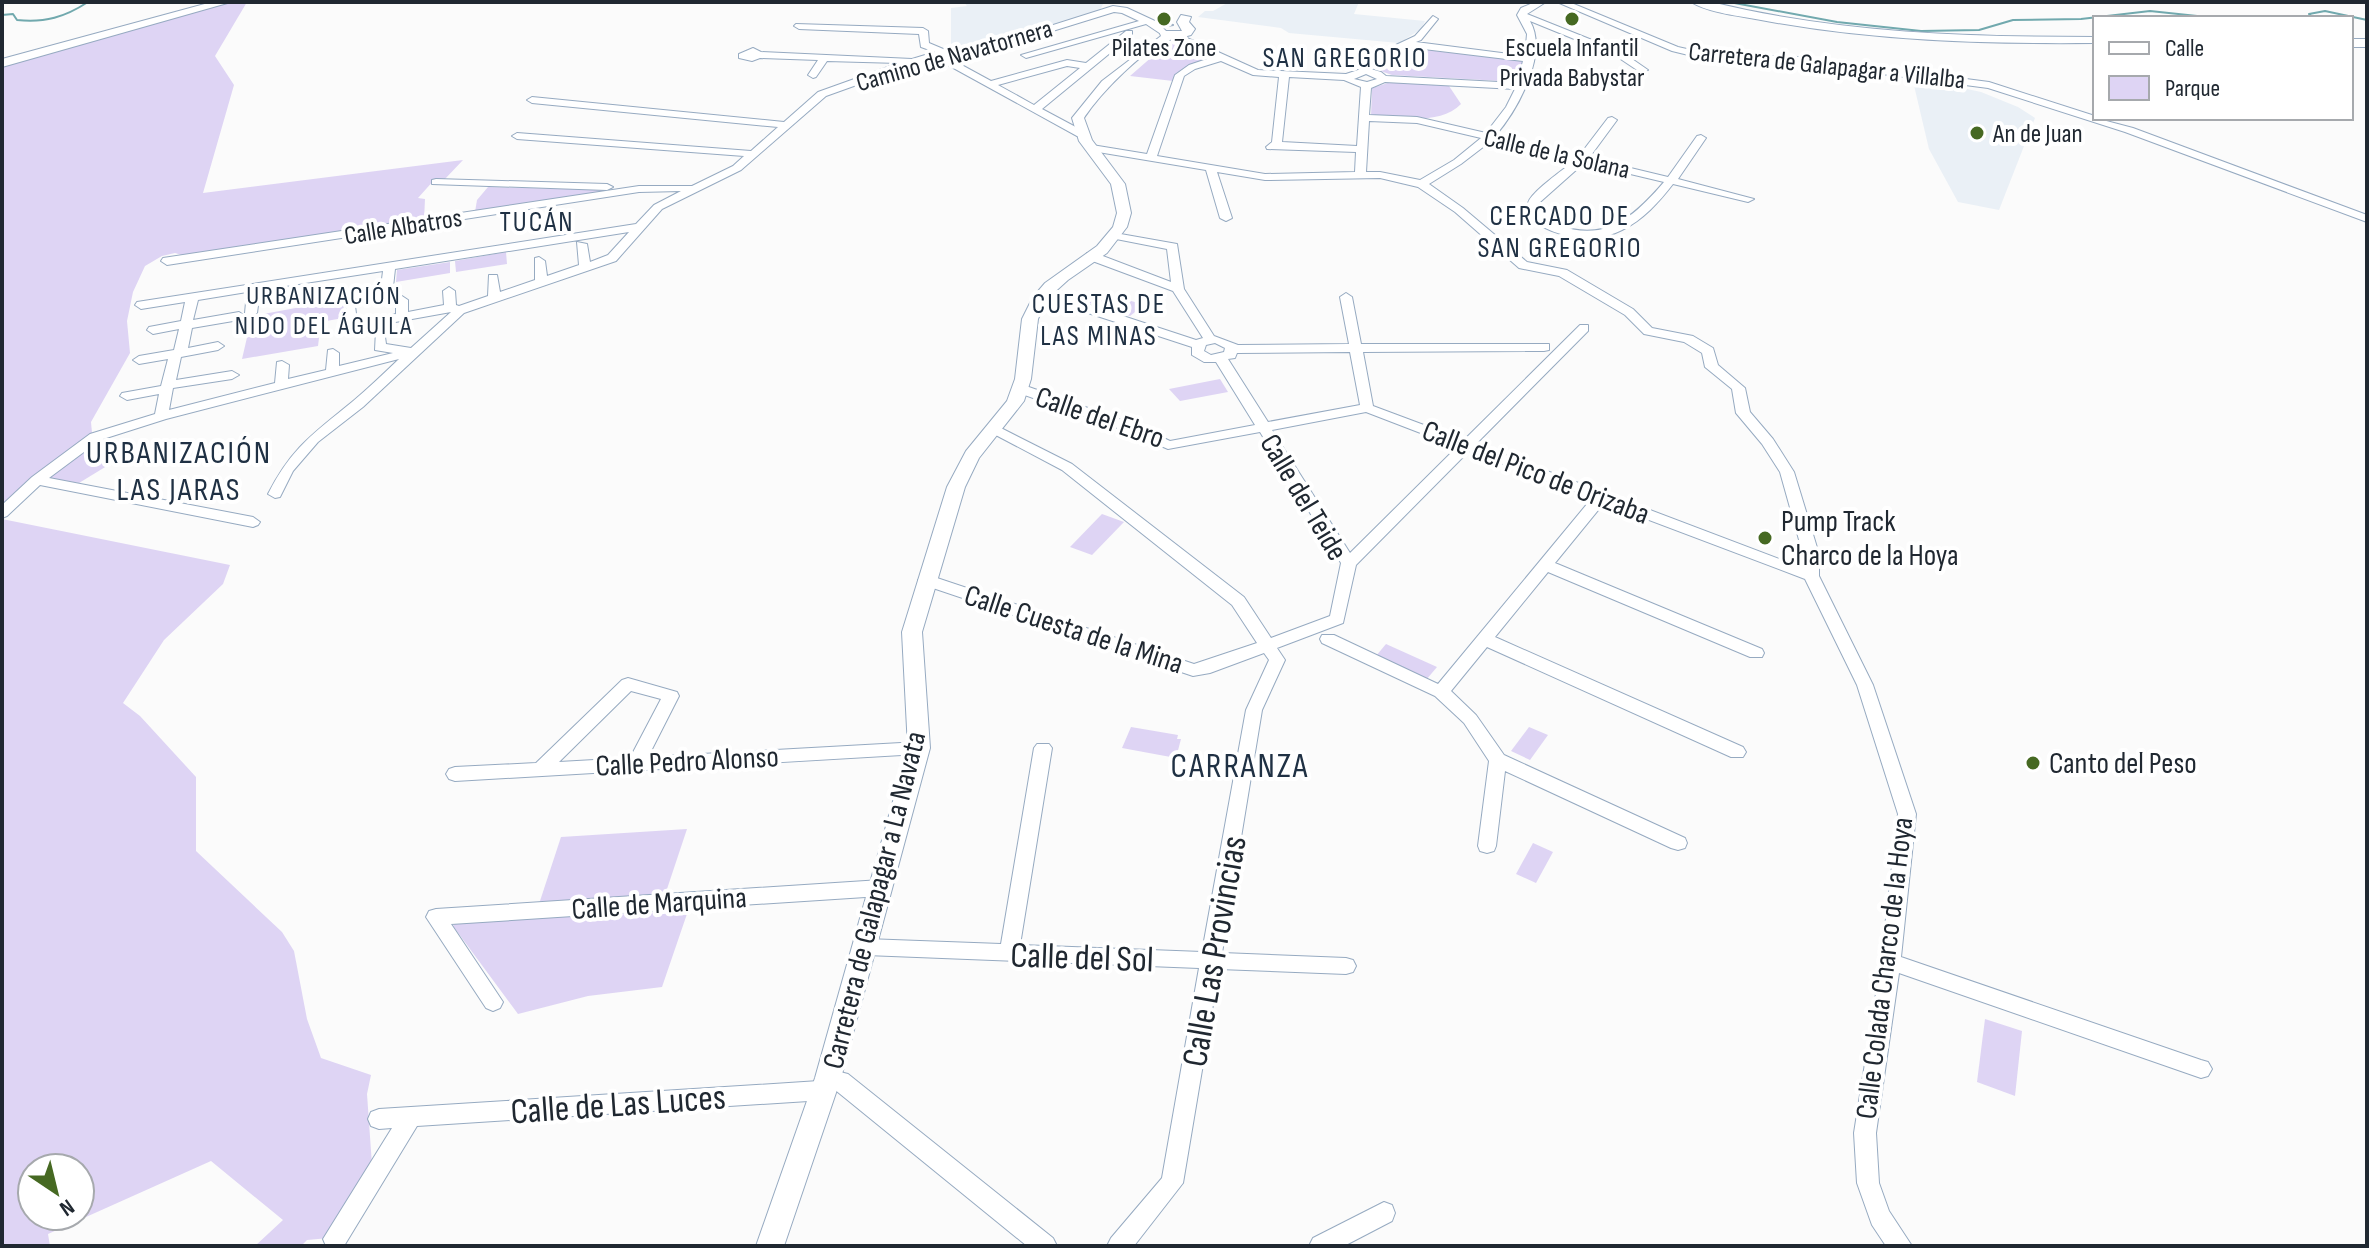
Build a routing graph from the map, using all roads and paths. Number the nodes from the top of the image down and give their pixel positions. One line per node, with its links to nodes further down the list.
1 (225, 2): 22 (main road)
2 (1542, 2): 6 (street)
3 (1561, 2): 36 (street, Carretera de Galapagar a Villalba)
4 (1697, 2): 13 (main road)
5 (1196, 6): 10 (main road)
6 (1522, 15): 20 (street); 24 (street)
7 (1433, 19): 14 (street)
8 (799, 26): 9 (street)
9 (862, 29): 12 (street); 15 (street)
10 (1171, 30): 15 (street, Camino de Navatornera); 17 (street); 19 (street, Camino de Navatornera); 40 (main road)
11 (1129, 33): 23 (street)
12 (856, 39)
13 (2093, 40)
14 (1406, 44): 20 (street); 25 (street)
15 (941, 54): 21 (street, Camino de Navatornera); 30 (street)
16 (759, 55): 18 (street)
17 (1026, 55)
18 (825, 57): 21 (street); 26 (street)
19 (1222, 57): 27 (street, Camino de Navatornera); 46 (street)
20 (1528, 59): 32 (street)
21 (915, 61): 39 (street, Camino de Navatornera)
22 (2, 63)
23 (1087, 66): 30 (street); 34 (street)
24 (1643, 70)
25 (1366, 71): 28 (street); 29 (street)
26 (813, 75)
27 (1284, 75): 28 (street, Camino de Navatornera); 44 (street)
28 (1348, 77): 31 (street)
29 (1383, 79): 31 (street); 32 (street)
30 (991, 84): 34 (street)
31 (1366, 85): 35 (street)
32 (1522, 86): 42 (street)
33 (532, 100): 39 (street)
34 (1035, 109): 40 (street)
35 (1365, 118): 42 (street, Calle de la Solana); 44 (street)
36 (2093, 119)
37 (1612, 120): 47 (street)
38 (2098, 120): 58 (street, Carretera de Galapagar a Villalba)
39 (785, 125): 45 (street, Camino de Navatornera)
40 (1084, 134): 46 (street); 60 (main road)
41 (517, 136): 45 (street)
42 (1489, 137): 47 (street, Calle de la Solana); 52 (street)
43 (1701, 138): 50 (street)
44 (1361, 149): 49 (street)
45 (754, 154): 53 (street, Camino de Navatornera)
46 (1151, 157): 48 (street)
47 (1581, 159): 50 (street, Calle de la Solana); 50 (street)
48 (1210, 167): 49 (street); 57 (street)
49 (1360, 175): 52 (street)
50 (1672, 181): 56 (street, Calle de la Solana)
51 (436, 182): 54 (street)
52 (1422, 184): 120 (street, Calle Colada Charco de la Hoya)
53 (693, 188): 54 (street); 55 (street, Camino de Navatornera)
54 (639, 189): 55 (street); 63 (street, Calle Albatros)
55 (680, 194): 59 (street, Camino de Navatornera)
56 (1748, 199)
57 (1226, 218)
58 (2367, 219)
59 (640, 227): 65 (street); 66 (street, Camino de Navatornera)
60 (1115, 236): 62 (main road, Carretera de Galapagar a La Navata); 74 (street)
61 (581, 244): 66 (street)
62 (1091, 256): 74 (street); 77 (main road, Carretera de Galapagar a La Navata)
63 (167, 261)
64 (539, 261): 70 (street)
65 (389, 266): 67 (street); 73 (street)
66 (585, 267): 70 (street, Camino de Navatornera)
67 (345, 273): 69 (street); 72 (street)
68 (493, 278): 78 (street)
69 (300, 280): 71 (street); 76 (street)
70 (541, 281): 78 (street, Camino de Navatornera)
71 (254, 287): 79 (street); 86 (street)
72 (343, 287)
73 (387, 287)
74 (1178, 289): 90 (street)
75 (449, 291): 84 (street)
76 (298, 294)
77 (1043, 294): 90 (street); 103 (main road, Carretera de Galapagar a La Navata)
78 (494, 296): 84 (street, Camino de Navatornera)
79 (192, 297): 82 (street); 86 (street)
80 (1346, 297): 92 (street)
81 (402, 300): 85 (street)
82 (141, 305)
83 (351, 309): 89 (street)
84 (455, 309): 85 (street); 94 (street, Camino de Navatornera)
85 (402, 316): 89 (street)
86 (186, 325): 88 (street); 95 (street)
87 (1584, 328): 93 (street)
88 (153, 330)
89 (373, 330): 94 (street)
90 (1204, 342): 97 (street); 97 (street)
91 (218, 346): 95 (street)
92 (1356, 348): 93 (street); 97 (street); 106 (street)
93 (1561, 351): 110 (street)
94 (412, 352): 100 (street); 112 (street, Camino de Navatornera)
95 (178, 353): 98 (street); 101 (street)
96 (333, 353): 100 (street)
97 (1227, 354): 108 (street, Calle del Teide)
98 (139, 360)
99 (282, 365): 102 (street)
100 (332, 374): 102 (street)
101 (167, 387): 104 (street); 105 (street); 107 (street)
102 (281, 387): 105 (street)
103 (1021, 389): 108 (street, Calle del Ebro); 109 (main road, Carretera de Galapagar a La Navata)
104 (127, 396)
105 (228, 399): 107 (street)
106 (1367, 408): 108 (street, Calle del Ebro); 110 (street, Calle del Pico de Orizaba)
107 (161, 416): 111 (street)
108 (1263, 428): 116 (street, Calle del Teide)
109 (995, 429): 121 (main road, Carretera de Galapagar a La Navata); 124 (street)
110 (1467, 446): 113 (street, Calle del Pico de Orizaba); 117 (street)
111 (37, 480): 114 (street); 115 (street)
112 (275, 494)
113 (1601, 497): 119 (street); 120 (street, Calle del Pico de Orizaba)
114 (2, 513)
115 (253, 522)
116 (1338, 546): 117 (street); 118 (street, Calle del Teide)
117 (1364, 548): 118 (street)
118 (1349, 563): 124 (street, Calle del Teide)
119 (1545, 565): 123 (street); 125 (street)
120 (1811, 576): 140 (street, Calle Colada Charco de la Hoya)
121 (926, 580): 124 (street, Calle Cuesta de la Mina); 127 (main road, Carretera de Galapagar a La Navata)
122 (1328, 639): 126 (street)
123 (1484, 639): 126 (street); 129 (street)
124 (1267, 645): 139 (street, Calle Las Provincias)
125 (1756, 653)
126 (1441, 692): 130 (street)
127 (919, 748): 131 (street, Calle Pedro Alonso); 136 (main road, Carretera de Galapagar a La Navata)
128 (1043, 748): 138 (street)
129 (1737, 752)
130 (1498, 760): 134 (street); 135 (street)
131 (635, 764): 132 (street, Calle Pedro Alonso); 132 (street)
132 (541, 769): 133 (street, Calle Pedro Alonso)
133 (455, 774)
134 (1678, 843)
135 (1487, 846)
136 (881, 888): 137 (main road, Carretera de Galapagar a La Navata); 142 (street, Calle de Marquina)
137 (866, 947): 138 (street, Calle del Sol); 144 (main road, Carretera de Galapagar a La Navata)
138 (1009, 953): 139 (street, Calle del Sol)
139 (1212, 960): 141 (street, Calle del Sol); 151 (street, Calle Las Provincias)
140 (1891, 962): 143 (street); 153 (street, Calle Colada Charco de la Hoya)
141 (1346, 966)
142 (493, 1002)
143 (2201, 1069)
144 (826, 1084): 145 (street, Calle de Las Luces); 149 (main road, Carretera de Galapagar a La Navata); 150 (street)
145 (411, 1116): 146 (street, Calle de Las Luces); 148 (street)
146 (379, 1119)
147 (1384, 1213): 152 (street)
148 (335, 1239)
149 (770, 1246)
150 (1045, 1246)
151 (1119, 1246)
152 (1321, 1246)
153 (1900, 1246)

